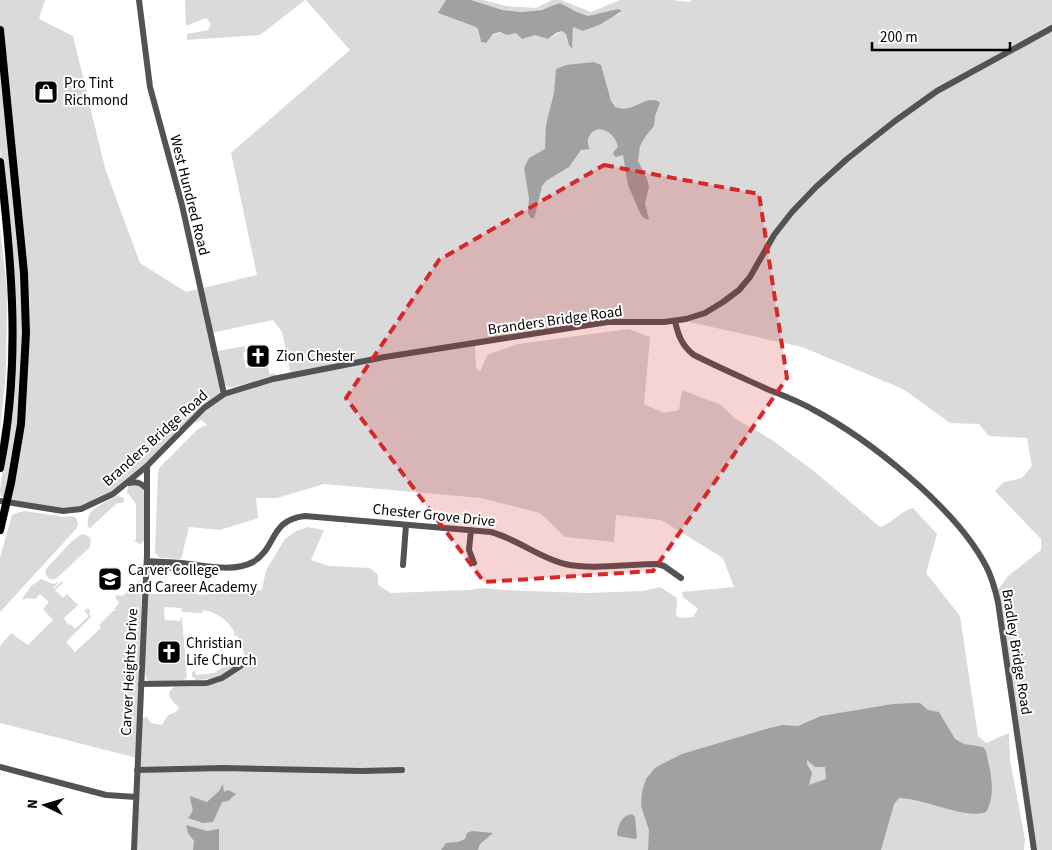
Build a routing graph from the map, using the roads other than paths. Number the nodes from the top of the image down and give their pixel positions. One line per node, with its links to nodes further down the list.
1 (139, 0): 6 (street, West Hundred Road)
2 (1052, 28): 5 (street, Branders Bridge Road)
3 (0, 30): 11 (main road)
4 (0, 162): 8 (main road)
5 (675, 320): 6 (street, Branders Bridge Road); 26 (street, Bradley Bridge Road)
6 (224, 394): 7 (street, Branders Bridge Road)
7 (147, 466): 9 (street, Branders Bridge Road); 10 (street, Carver Heights Drive)
8 (0, 468)
9 (126, 483): 10 (street); 11 (street, Branders Bridge Road)
10 (147, 489): 16 (street, Carver Heights Drive)
11 (4, 502): 13 (main road)
12 (406, 524): 14 (street, Chester Grove Drive); 16 (street, Chester Grove Drive); 17 (street)
13 (0, 530)
14 (471, 530): 15 (street); 18 (street, Chester Grove Drive)
15 (474, 563)
16 (146, 564): 20 (street, Carver Heights Drive)
17 (403, 564)
18 (681, 578)
19 (242, 665): 20 (street)
20 (141, 684): 22 (street, Carver Heights Drive)
21 (0, 767): 24 (street)
22 (137, 770): 23 (street); 24 (street, Carver Heights Drive)
23 (402, 770)
24 (136, 797): 25 (street, Carver Heights Drive)
25 (134, 850)
26 (1034, 850)

